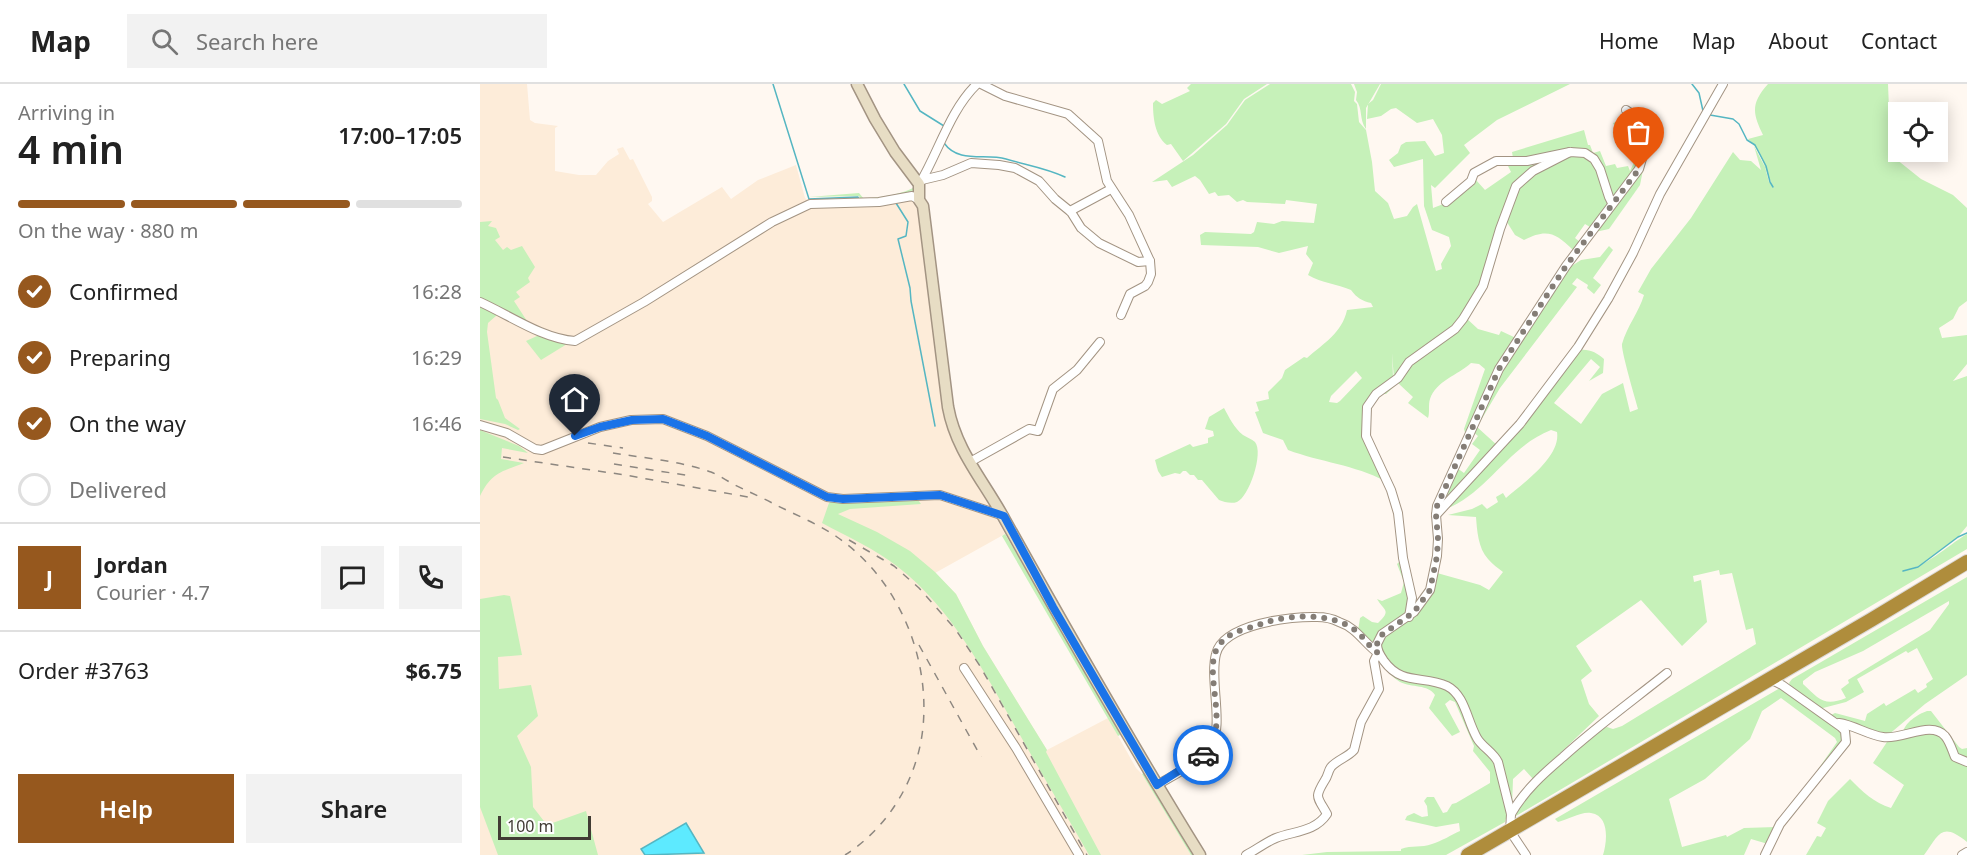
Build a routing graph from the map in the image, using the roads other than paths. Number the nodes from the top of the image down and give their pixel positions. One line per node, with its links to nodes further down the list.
1 (857, 84): 6 (street)
2 (979, 84): 6 (street); 7 (street)
3 (1723, 84): 18 (street)
4 (1626, 110): 10 (street)
5 (1570, 152): 9 (street); 10 (street); 21 (street)
6 (921, 182): 8 (street); 11 (street)
7 (1111, 189): 11 (street); 12 (street)
8 (920, 200): 13 (street); 17 (street)
9 (1446, 202)
10 (1612, 202): 18 (street)
11 (1070, 210): 12 (street)
12 (1150, 261): 14 (street)
13 (480, 302)
14 (1121, 315)
15 (1100, 342): 17 (street)
16 (480, 425): 19 (street)
17 (970, 462): 19 (street)
18 (1436, 515): 21 (street)
19 (1004, 516): 28 (street)
20 (1967, 562): 25 (highway)
21 (1408, 616): 22 (street)
22 (1378, 653): 28 (street); 29 (street); 34 (street)
23 (964, 668): 32 (street)
24 (1667, 673): 29 (street)
25 (1770, 679): 26 (street); 30 (highway)
26 (1834, 723): 27 (street); 37 (street)
27 (1967, 762)
28 (1157, 785): 33 (street)
29 (1511, 814): 30 (street)
30 (1510, 831): 35 (highway); 36 (street)
31 (1967, 852): 38 (street)
32 (1079, 855)
33 (1200, 855)
34 (1246, 855)
35 (1468, 855)
36 (1526, 855)
37 (1765, 855)
38 (1962, 855)

